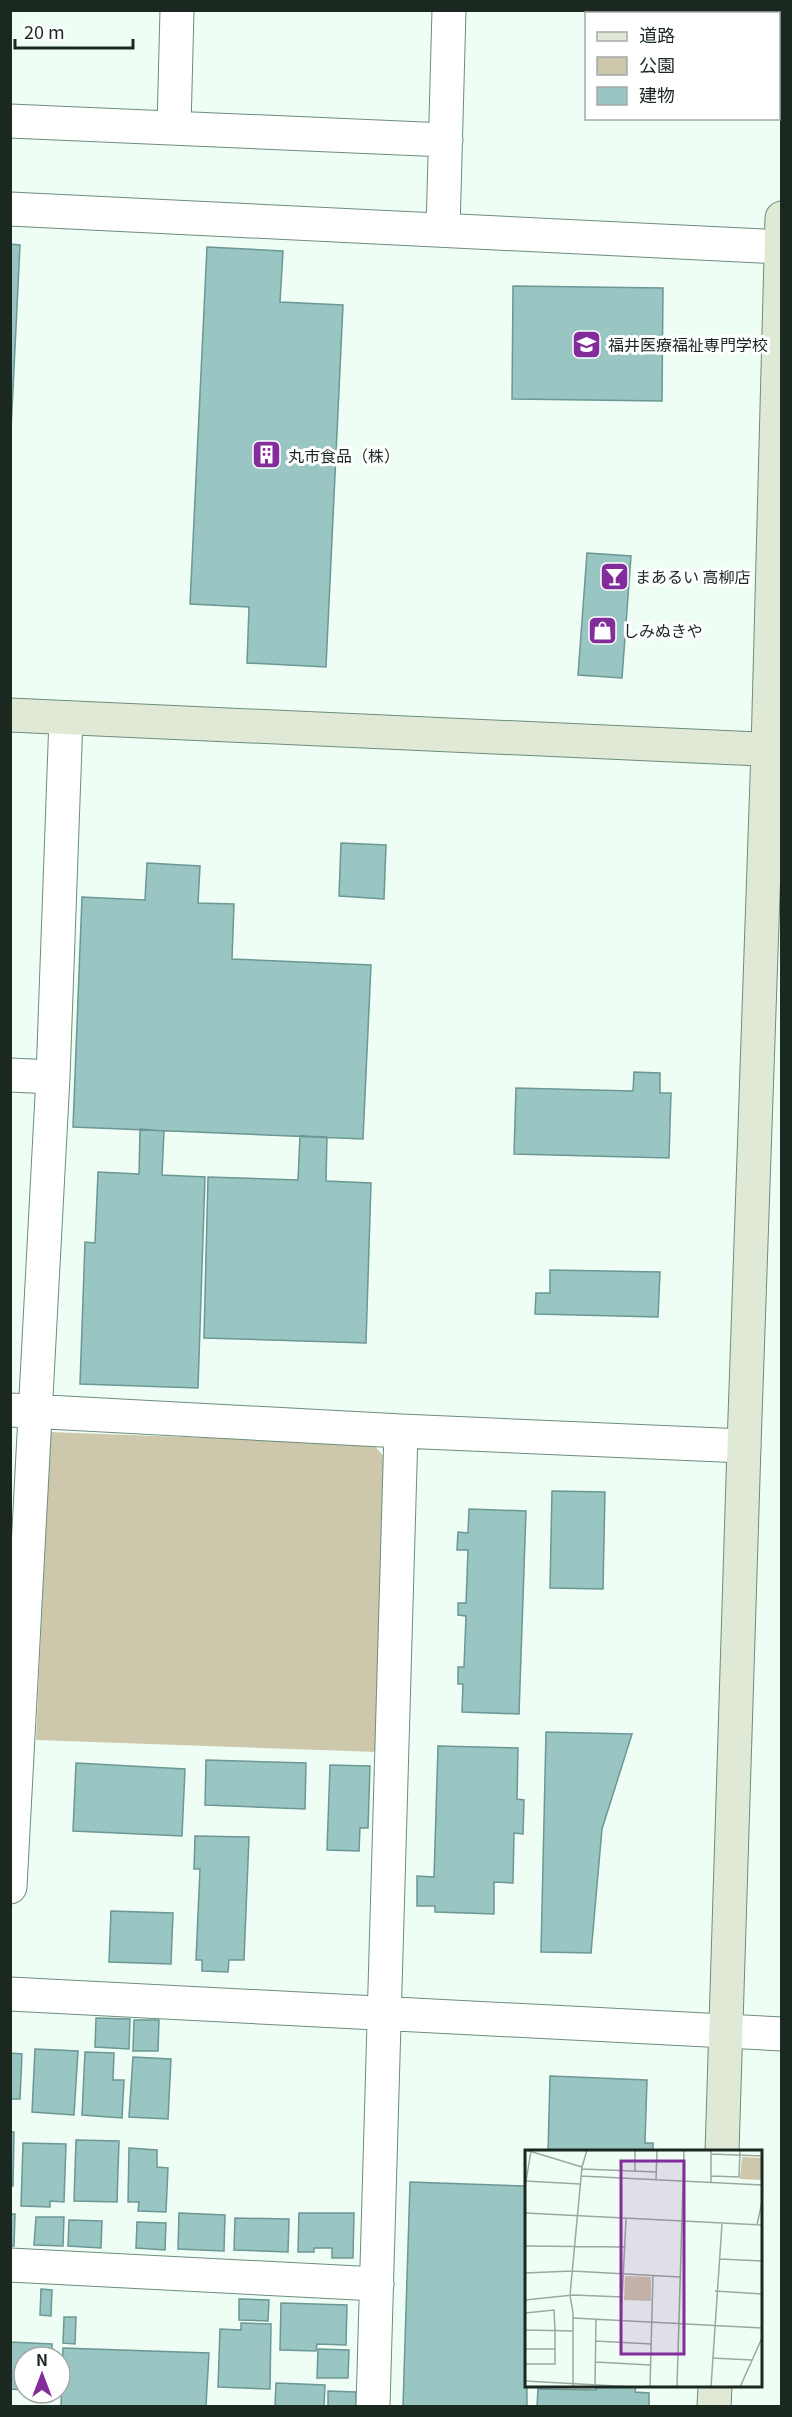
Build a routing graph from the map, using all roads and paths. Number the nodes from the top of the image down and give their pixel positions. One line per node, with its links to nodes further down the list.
1 (177, 10): 4 (street)
2 (449, 10): 5 (street)
3 (10, 121): 4 (street)
4 (174, 128): 5 (street)
5 (446, 140): 7 (street)
6 (10, 209): 7 (street)
7 (443, 230): 8 (street)
8 (781, 237): 11 (street)
9 (10, 715): 10 (street)
10 (66, 718): 11 (street); 13 (street)
11 (775, 750): 16 (street)
12 (10, 1075): 13 (street)
13 (53, 1077): 14 (street)
14 (23, 1411): 15 (street); 17 (street)
15 (401, 1431): 16 (street); 20 (street)
16 (744, 1446): 21 (street)
17 (15, 1704): 18 (street)
18 (10, 1887)
19 (10, 1994): 20 (street)
20 (386, 2014): 21 (street); 25 (street)
21 (726, 2032): 22 (street); 23 (street)
22 (782, 2034)
23 (722, 2150)
24 (10, 2265): 25 (street)
25 (376, 2284): 27 (street)
26 (715, 2387): 28 (street)
27 (373, 2406)
28 (714, 2406)

